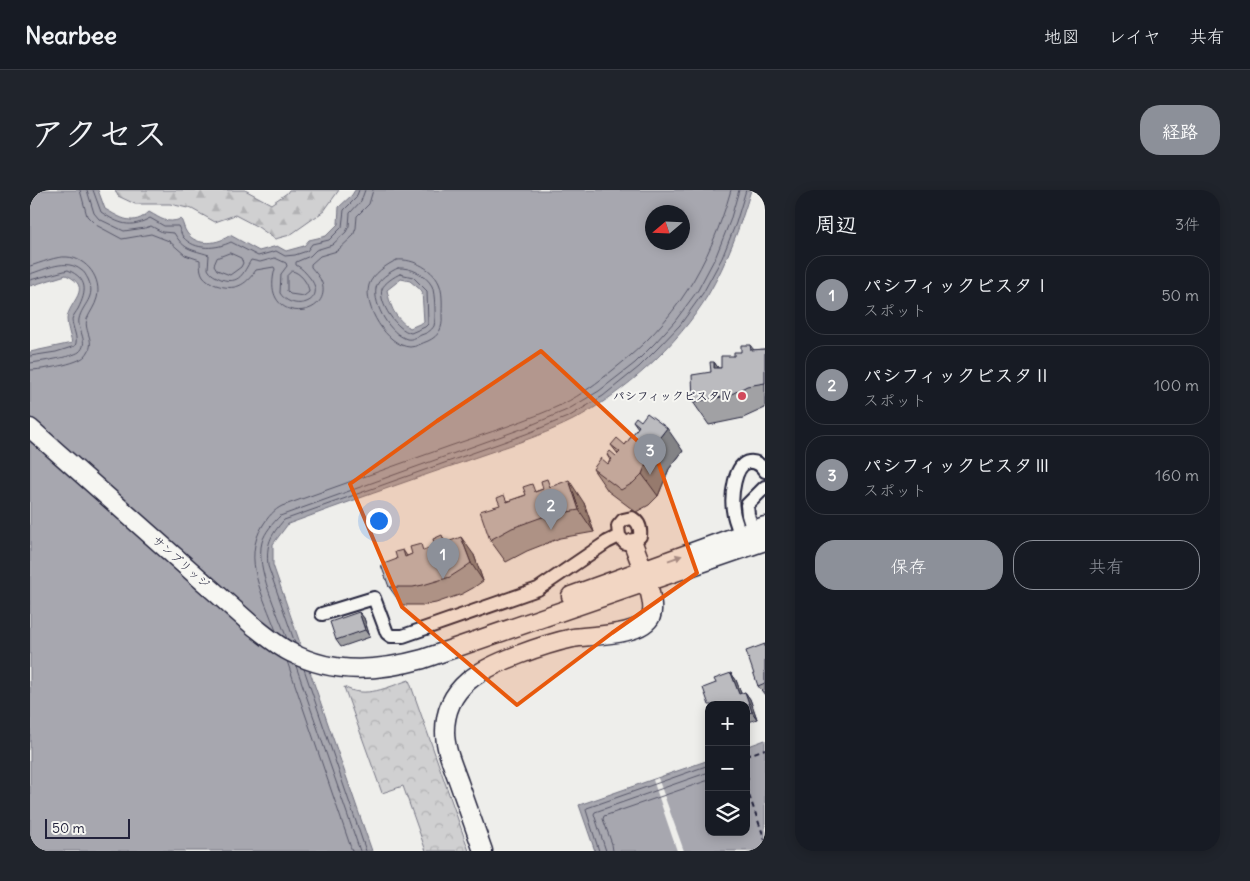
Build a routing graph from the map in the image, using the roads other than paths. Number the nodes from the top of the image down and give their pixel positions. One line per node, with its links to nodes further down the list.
1 (30, 428): 6 (street, サンブリッジ)
2 (765, 470): 4 (street)
3 (765, 487): 4 (street)
4 (754, 537): 6 (street)
5 (626, 540): 6 (street); 7 (street)
6 (644, 576): 8 (street)
7 (322, 614)
8 (483, 851)

